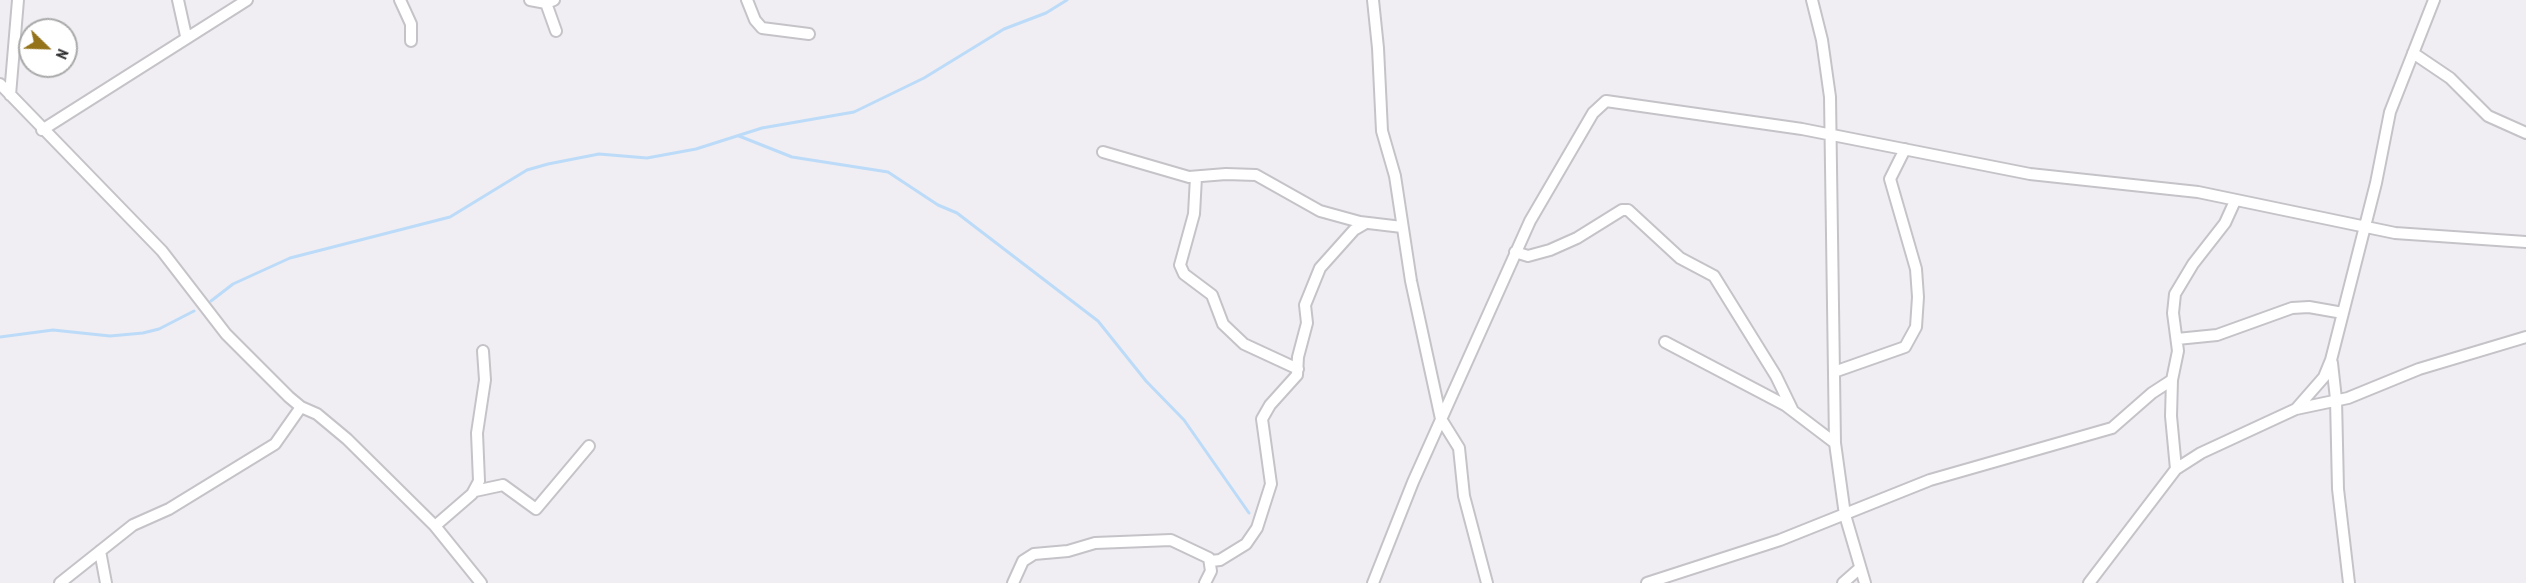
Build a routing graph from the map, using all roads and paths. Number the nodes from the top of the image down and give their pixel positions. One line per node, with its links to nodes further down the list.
1 (18, 0): 17 (street)
2 (178, 0): 13 (street)
3 (247, 0): 13 (street)
4 (400, 0): 14 (street)
5 (531, 0): 10 (street)
6 (747, 0): 12 (street)
7 (1373, 0): 26 (street)
8 (1812, 0): 20 (street)
9 (2434, 0): 15 (street)
10 (550, 2): 11 (street)
11 (556, 31)
12 (809, 34)
13 (186, 36): 18 (street)
14 (411, 41)
15 (2413, 52): 19 (street); 27 (street)
16 (0, 84): 17 (street)
17 (10, 95): 18 (street)
18 (42, 130): 40 (street)
19 (2526, 133)
20 (1831, 136): 21 (street); 29 (street); 37 (street)
21 (1905, 149): 24 (street); 37 (street)
22 (1103, 152): 23 (street)
23 (1196, 177): 25 (street); 36 (street)
24 (2235, 201): 27 (street); 32 (street)
25 (1366, 223): 26 (street); 36 (street)
26 (1402, 227): 43 (street)
27 (2365, 228): 28 (street); 30 (street)
28 (2526, 242)
29 (1515, 252): 41 (street); 43 (street)
30 (2343, 313): 32 (street); 35 (street)
31 (2526, 337): 39 (street)
32 (2177, 339): 38 (street)
33 (1665, 342): 41 (street)
34 (483, 351): 47 (street)
35 (2331, 360): 39 (street); 42 (street)
36 (1299, 369): 51 (street)
37 (1834, 372): 44 (street)
38 (2172, 380): 46 (street); 48 (street)
39 (2336, 399): 42 (street); 64 (street)
40 (301, 407): 49 (street); 50 (street)
41 (1792, 409): 44 (street)
42 (2296, 409): 46 (street)
43 (1441, 419): 58 (street); 59 (street)
44 (1835, 443): 48 (street)
45 (590, 446): 47 (street)
46 (2176, 469): 63 (street)
47 (475, 490): 49 (street)
48 (1845, 514): 52 (street); 60 (street)
49 (435, 526): 55 (street)
50 (100, 551): 53 (street); 54 (street)
51 (1211, 561): 56 (street); 57 (street)
52 (1860, 568): 61 (street); 62 (street)
53 (60, 583)
54 (106, 583)
55 (480, 583)
56 (1013, 583)
57 (1205, 583)
58 (1373, 583)
59 (1487, 583)
60 (1647, 583)
61 (1843, 583)
62 (1865, 583)
63 (2089, 583)
64 (2349, 583)

